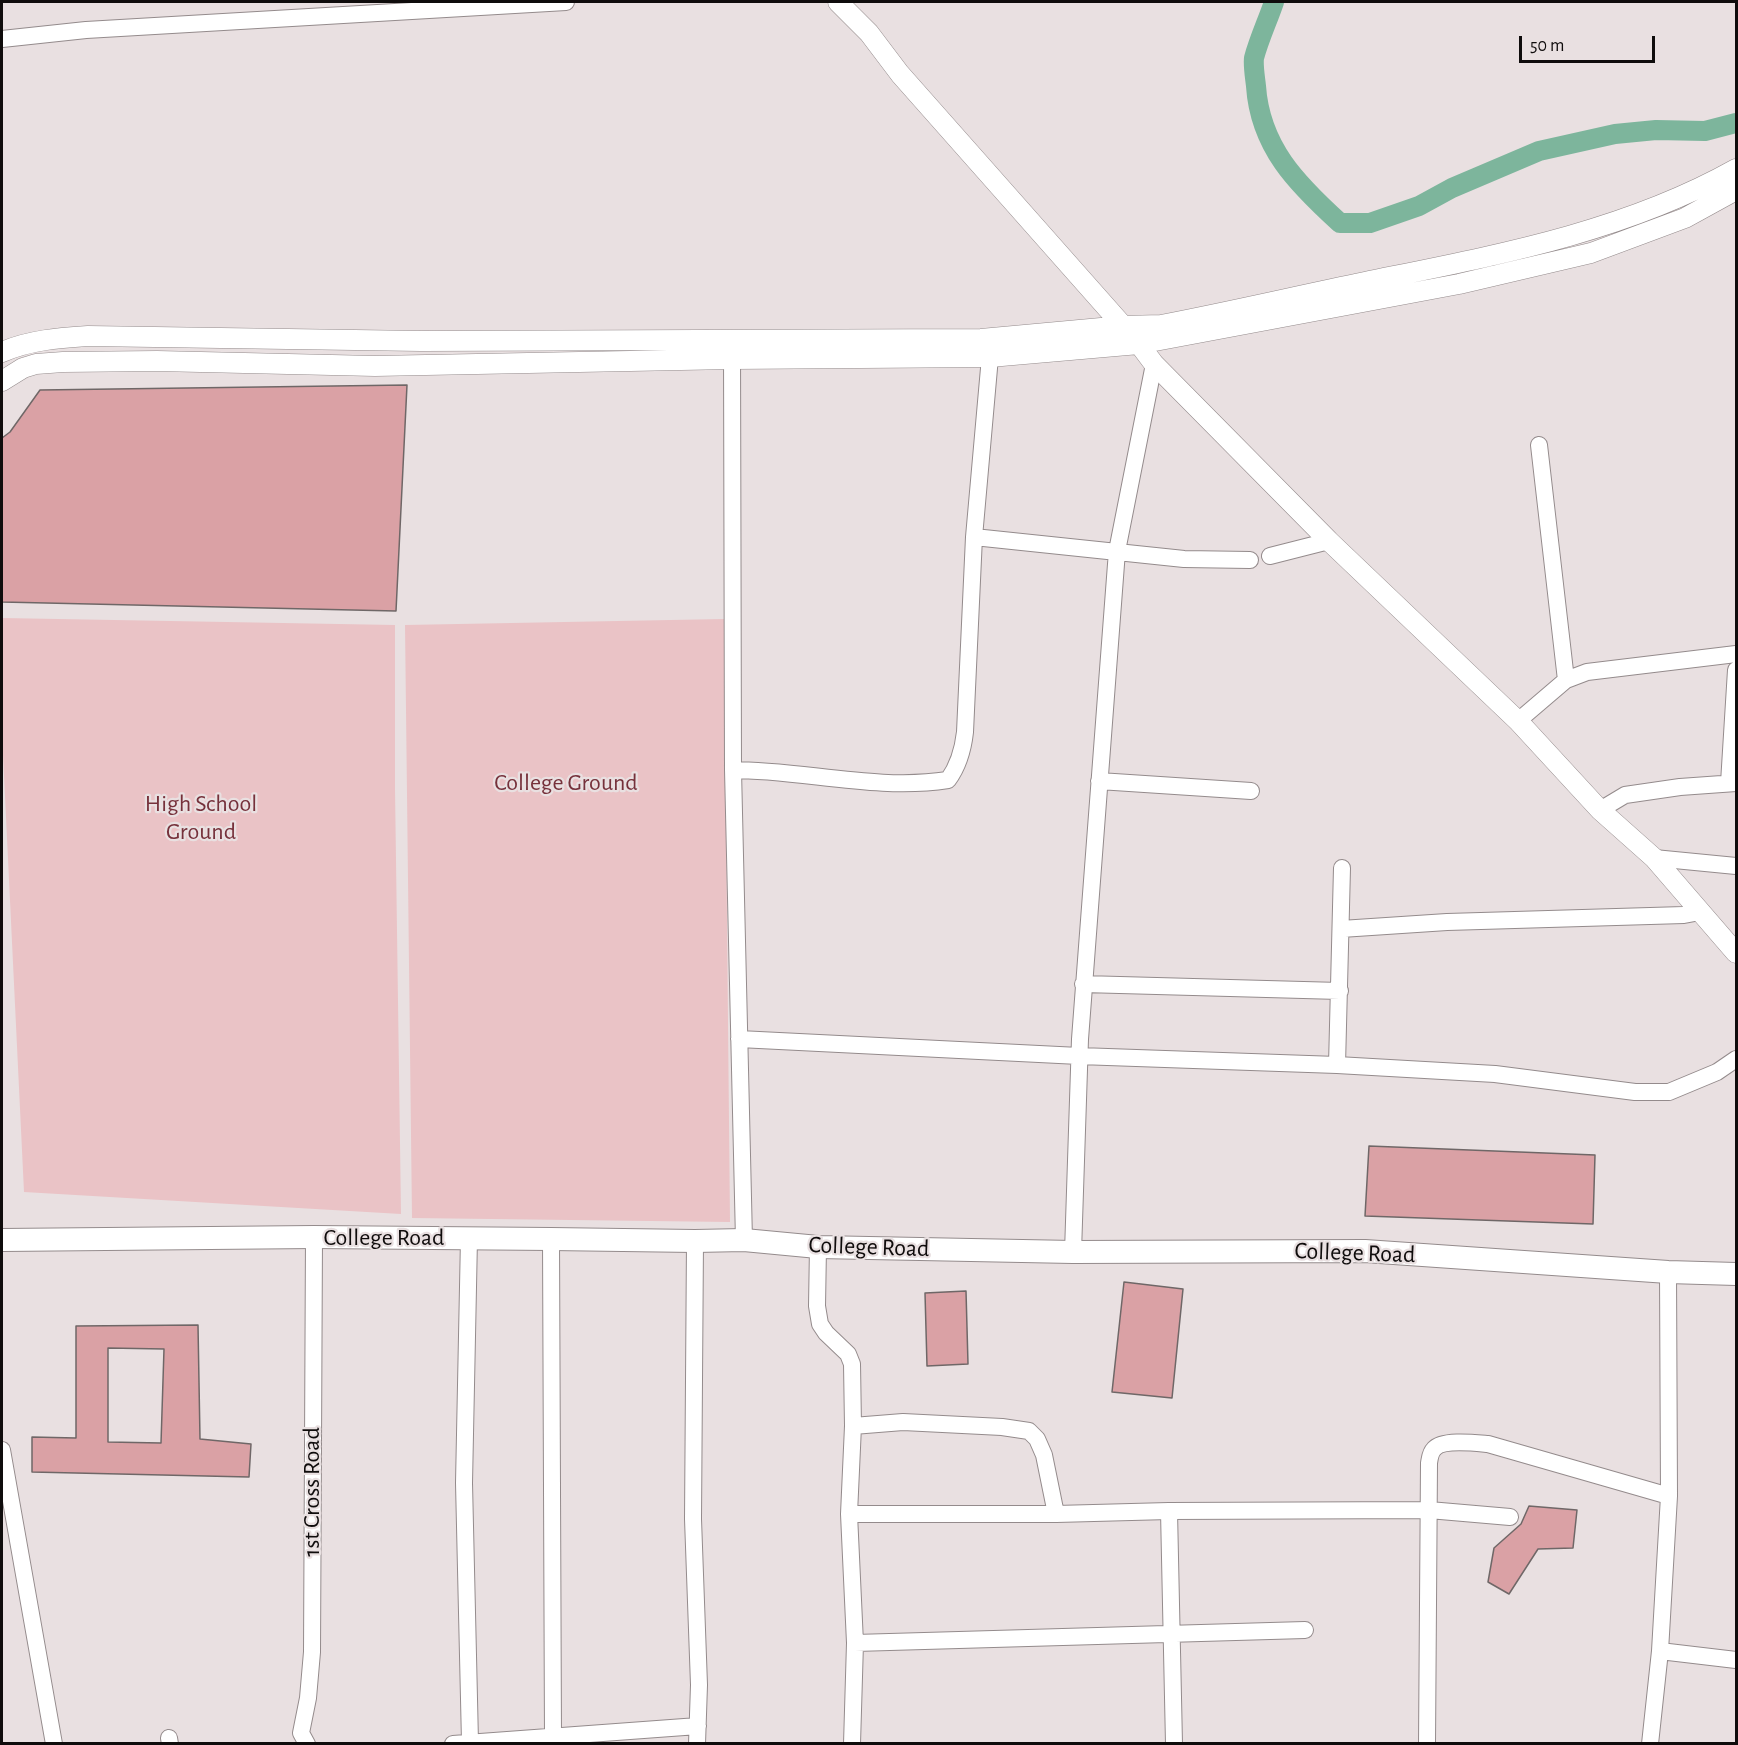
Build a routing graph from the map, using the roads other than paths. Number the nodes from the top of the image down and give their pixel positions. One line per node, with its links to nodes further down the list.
1 (566, 2): 3 (street)
2 (838, 2): 6 (street)
3 (2, 39)
4 (1737, 169): 6 (street)
5 (1737, 190): 7 (street)
6 (1123, 326): 7 (street); 8 (street)
7 (1139, 344): 10 (street); 11 (street)
8 (732, 349): 9 (street); 10 (street); 12 (street); 23 (street)
9 (2, 352)
10 (990, 357): 14 (street)
11 (1154, 364): 15 (street); 16 (street)
12 (2, 381)
13 (1539, 445): 21 (street)
14 (974, 537): 16 (street); 23 (street)
15 (1329, 541): 17 (street); 22 (street)
16 (1117, 551): 18 (street); 24 (street)
17 (1270, 556)
18 (1250, 561)
19 (1737, 654): 21 (street)
20 (1737, 670): 25 (street)
21 (1566, 680): 22 (street)
22 (1518, 721): 27 (street)
23 (733, 770): 36 (street)
24 (1099, 781): 26 (street); 34 (street)
25 (1733, 783): 27 (street)
26 (1251, 791)
27 (1600, 810): 28 (street)
28 (1654, 858): 29 (street); 31 (street)
29 (1737, 866)
30 (1342, 868): 32 (street)
31 (1700, 912): 32 (street); 33 (street)
32 (1341, 929): 35 (street)
33 (1737, 953)
34 (1083, 984): 35 (street); 37 (street)
35 (1340, 991): 39 (street)
36 (739, 1039): 37 (street); 44 (street)
37 (1079, 1056): 39 (street); 47 (street)
38 (1737, 1059): 39 (street)
39 (1337, 1065)
40 (314, 1237): 41 (main road, College Road); 43 (main road, College Road); 66 (street, 1st Cross Road)
41 (469, 1238): 42 (main road, College Road); 67 (street)
42 (552, 1239): 45 (main road, College Road); 64 (street)
43 (2, 1240)
44 (744, 1240): 45 (main road, College Road); 46 (main road, College Road)
45 (695, 1241): 63 (street)
46 (818, 1247): 47 (main road, College Road); 50 (street)
47 (1073, 1252): 48 (main road, College Road)
48 (1668, 1272): 49 (main road, College Road); 52 (street)
49 (1737, 1274)
50 (853, 1426): 55 (street); 56 (street)
51 (2, 1462): 65 (street)
52 (1669, 1496): 53 (street); 61 (street)
53 (1429, 1510): 54 (street); 57 (street); 71 (street)
54 (1169, 1511): 56 (street); 59 (street)
55 (849, 1514): 56 (street); 60 (street)
56 (1056, 1514)
57 (1510, 1517)
58 (1305, 1630): 59 (street)
59 (1170, 1633): 60 (street); 70 (street)
60 (855, 1643): 69 (street)
61 (1660, 1650): 62 (street); 72 (street)
62 (1737, 1660)
63 (698, 1726): 64 (street); 68 (street)
64 (553, 1737): 67 (street)
65 (54, 1743)
66 (307, 1743)
67 (462, 1743)
68 (697, 1743)
69 (852, 1743)
70 (1174, 1743)
71 (1427, 1743)
72 (1650, 1743)

